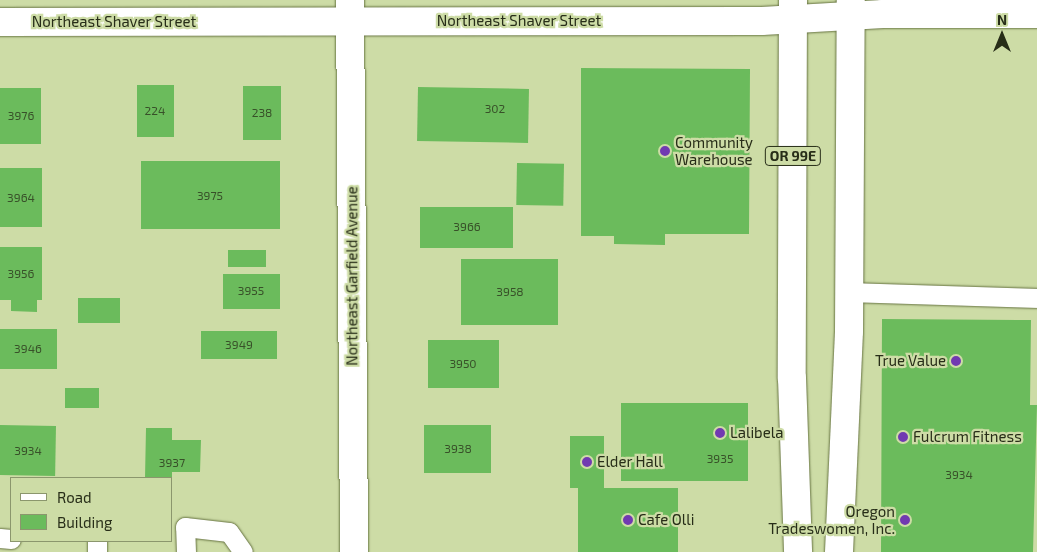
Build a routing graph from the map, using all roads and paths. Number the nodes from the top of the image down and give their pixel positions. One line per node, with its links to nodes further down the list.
1 (851, 8): 2 (street, Northeast Shaver Street); 4 (street, Northeast Shaver Street); 6 (street)
2 (793, 10): 3 (street, Northeast Shaver Street); 12 (street, OR 99E)
3 (350, 11): 5 (street, Northeast Shaver Street); 11 (street, Northeast Garfield Avenue)
4 (1037, 14)
5 (0, 22)
6 (849, 292): 7 (lane); 13 (street)
7 (1037, 298)
8 (178, 527): 9 (lane); 10 (lane)
9 (186, 552)
10 (242, 552)
11 (354, 552)
12 (798, 552)
13 (839, 552)

